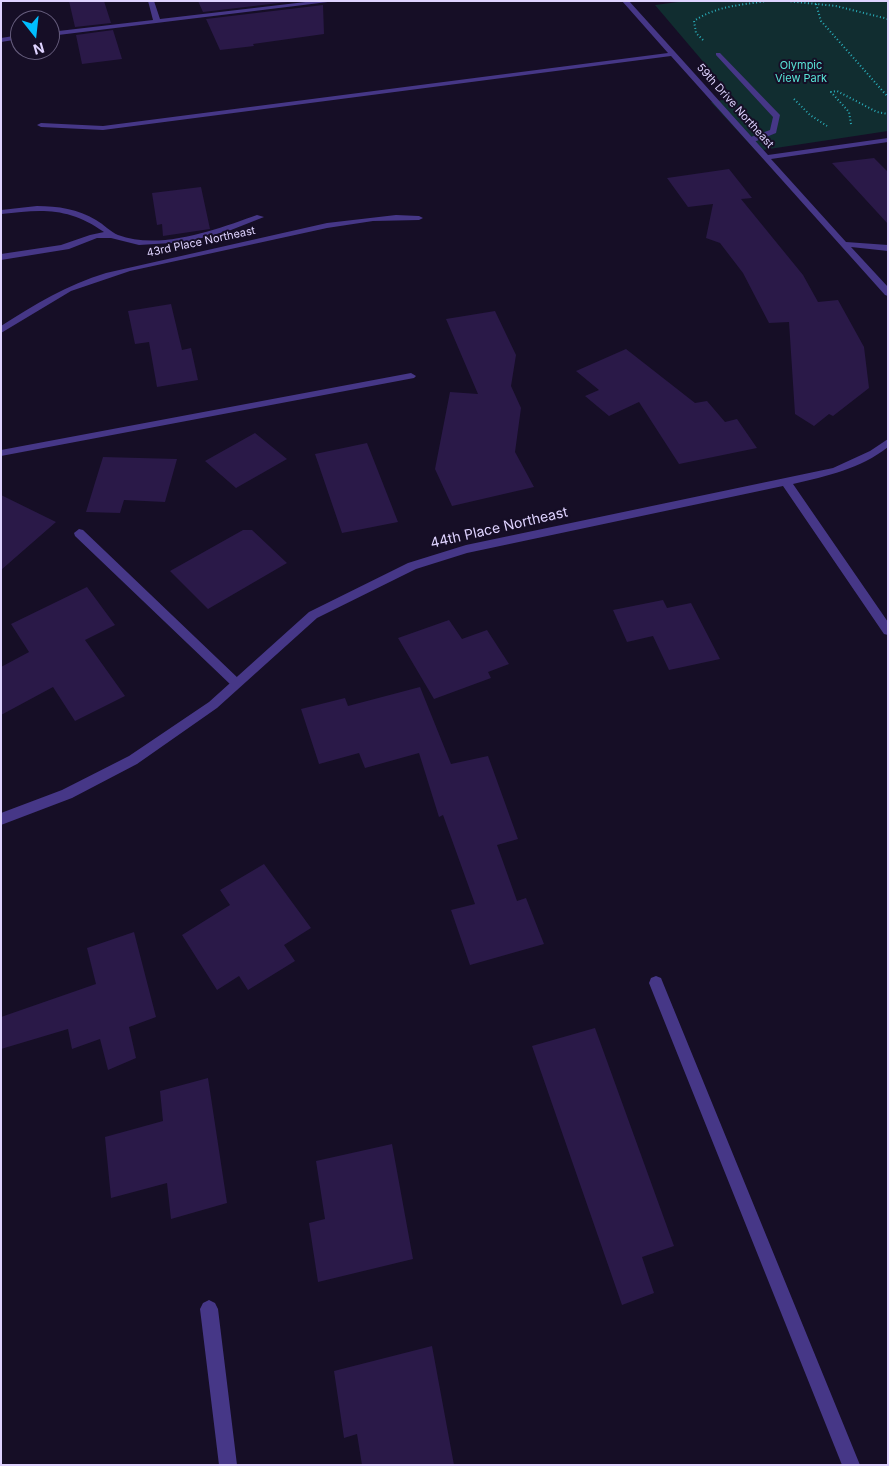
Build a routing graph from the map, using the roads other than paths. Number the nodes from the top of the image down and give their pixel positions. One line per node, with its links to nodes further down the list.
1 (151, 1): 4 (street)
2 (333, 1): 4 (street)
3 (625, 1): 6 (street, 59th Drive Northeast)
4 (157, 22): 5 (street)
5 (60, 33)
6 (673, 54): 8 (street); 9 (street, 59th Drive Northeast)
7 (718, 54): 9 (street)
8 (42, 125)
9 (752, 140): 11 (street, 59th Drive Northeast)
10 (888, 140): 11 (street, 59th Drive Northeast)
11 (767, 157): 16 (street)
12 (1, 212): 15 (street)
13 (260, 217): 15 (street)
14 (419, 218): 20 (street, 43rd Place Northeast)
15 (114, 236): 18 (street)
16 (845, 244): 17 (street); 19 (street)
17 (888, 248)
18 (1, 257)
19 (888, 293)
20 (1, 330)
21 (411, 376): 23 (street)
22 (888, 442): 24 (street, 44th Place Northeast)
23 (1, 453)
24 (786, 482): 26 (street); 27 (street, 44th Place Northeast)
25 (78, 533): 27 (street)
26 (888, 631)
27 (236, 683): 28 (street, 44th Place Northeast)
28 (1, 818)
29 (656, 982): 32 (street)
30 (209, 1308): 31 (street)
31 (228, 1465)
32 (852, 1465)

